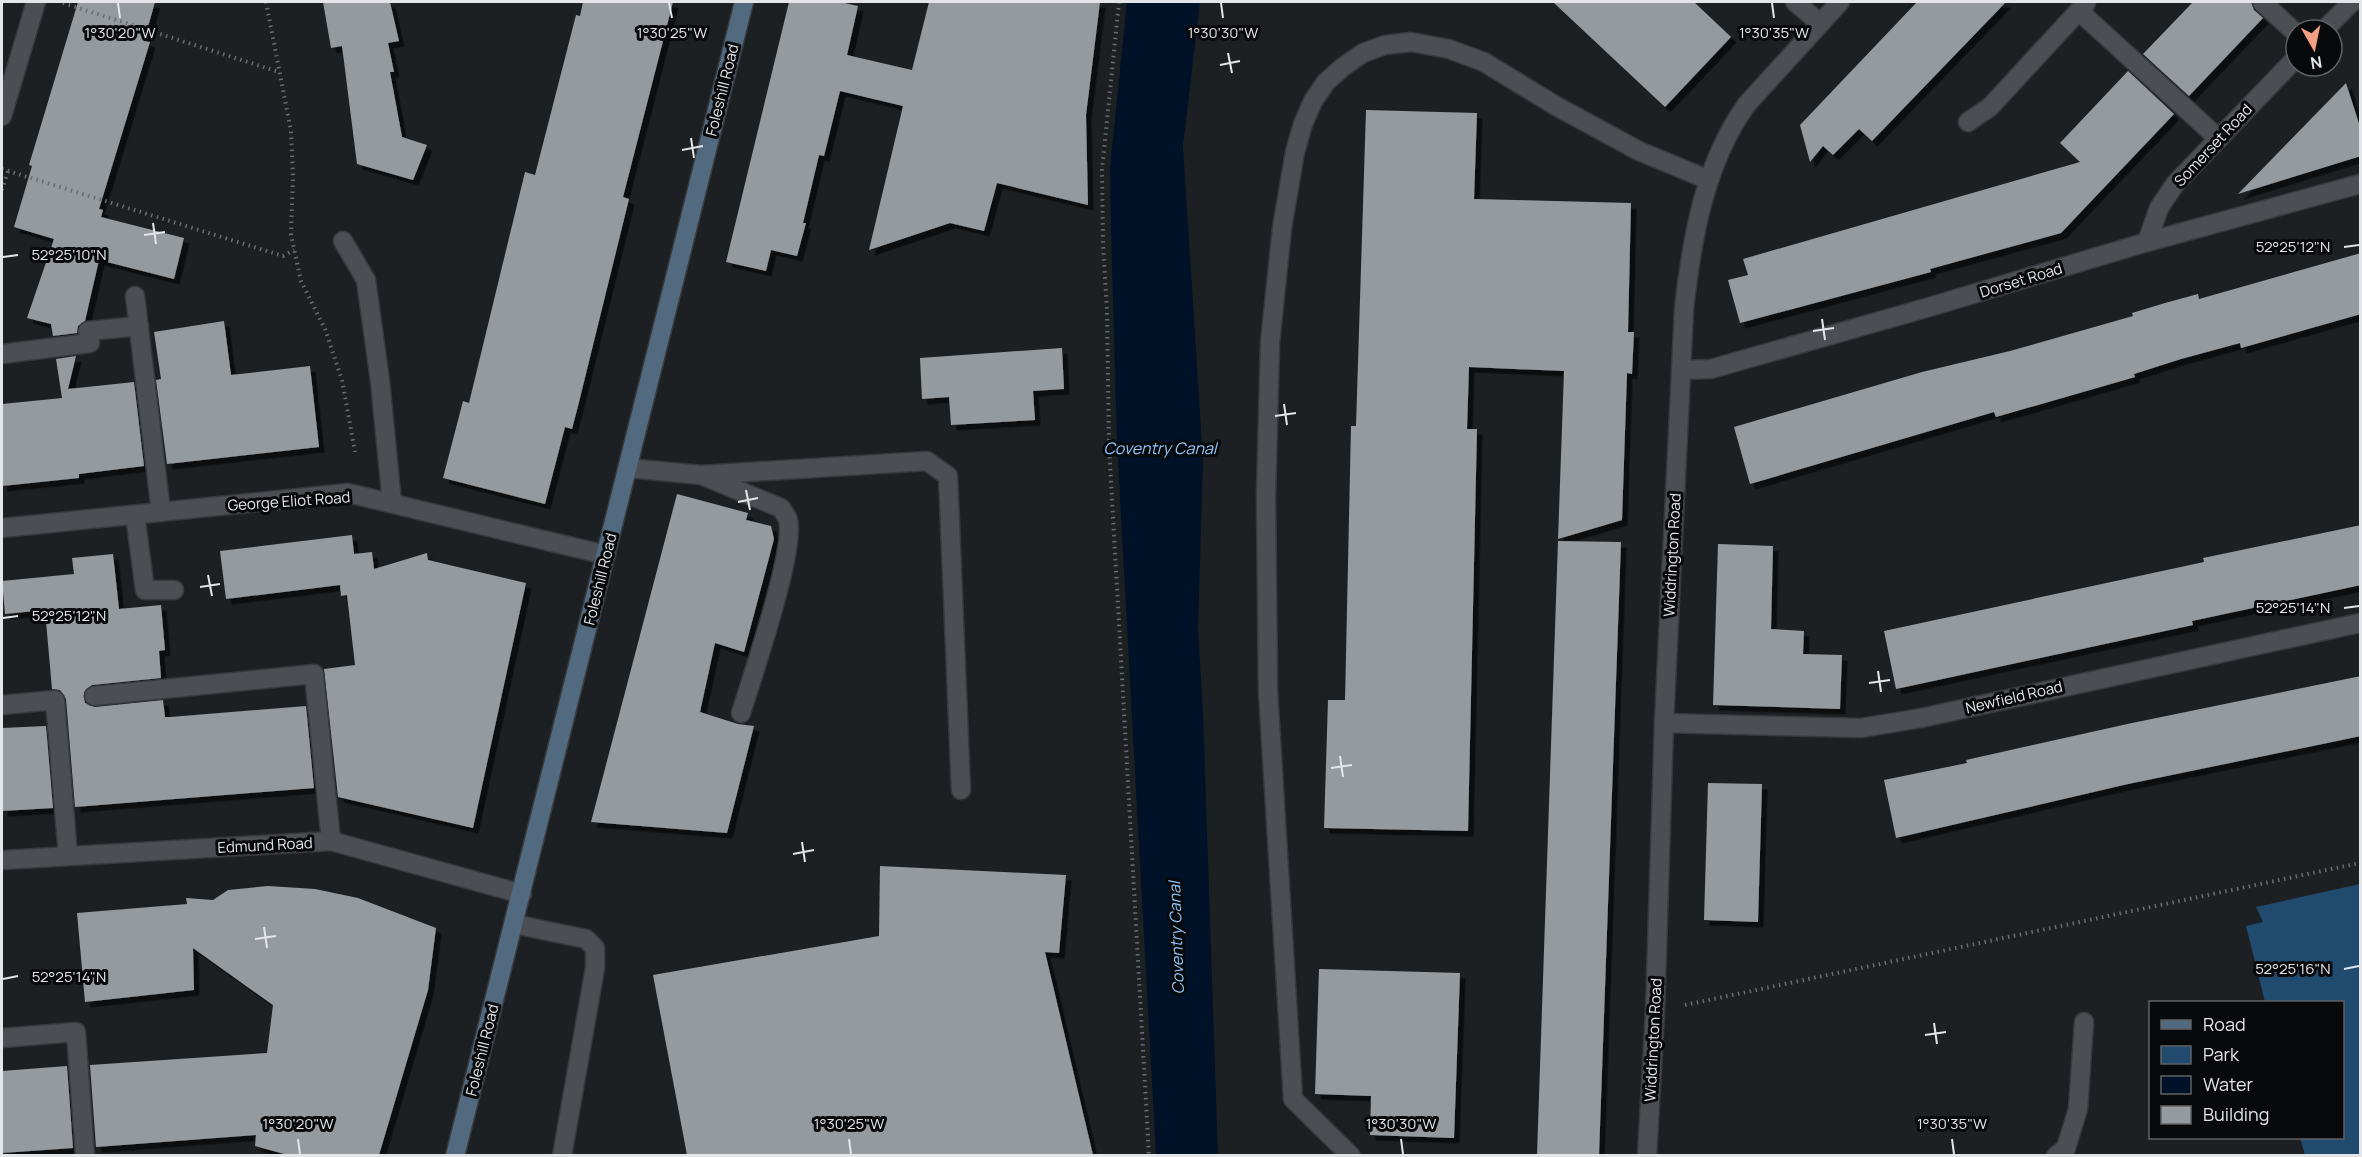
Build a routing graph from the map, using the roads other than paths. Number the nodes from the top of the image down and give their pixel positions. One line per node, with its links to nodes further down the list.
1 (36, 2): 12 (street)
2 (744, 2): 23 (main road, Foleshill Road)
3 (1796, 2): 10 (street)
4 (1840, 2): 10 (street, Widdrington Road)
5 (2262, 2): 9 (street)
6 (2352, 2): 8 (street)
7 (2083, 6): 13 (street); 14 (street)
8 (2336, 18)
9 (2284, 22)
10 (1820, 23): 15 (street, Widdrington Road)
11 (2284, 71): 14 (street, Somerset Road)
12 (2, 116)
13 (1968, 122)
14 (2219, 139): 18 (street, Somerset Road)
15 (1709, 180): 22 (street, Widdrington Road); 47 (street)
16 (2361, 184): 18 (street, Dorset Road)
17 (343, 242): 25 (street)
18 (2147, 242): 22 (street, Dorset Road)
19 (135, 296): 20 (street)
20 (139, 326): 21 (street); 26 (street)
21 (2, 354)
22 (1681, 370): 35 (street, Widdrington Road)
23 (628, 468): 24 (street); 29 (main road, Foleshill Road)
24 (701, 475): 34 (street); 36 (street)
25 (392, 503): 26 (street, George Eliot Road); 29 (street, George Eliot Road)
26 (161, 512): 27 (street, George Eliot Road)
27 (135, 515): 28 (street, George Eliot Road); 30 (street)
28 (2, 528)
29 (606, 555): 40 (main road, Foleshill Road)
30 (174, 590)
31 (2361, 623): 35 (street, Newfield Road)
32 (94, 696): 37 (street)
33 (2, 705): 38 (street)
34 (741, 713)
35 (1664, 723): 48 (street, Widdrington Road)
36 (961, 790)
37 (331, 842): 38 (street, Edmund Road); 40 (street, Edmund Road)
38 (68, 856): 39 (street, Edmund Road)
39 (2, 861)
40 (522, 894): 41 (main road, Foleshill Road)
41 (514, 924): 45 (main road, Foleshill Road); 46 (street)
42 (2084, 1022): 49 (street)
43 (2, 1038): 44 (street)
44 (85, 1155)
45 (455, 1155)
46 (562, 1155)
47 (1352, 1155)
48 (1647, 1155)
49 (2056, 1155)

